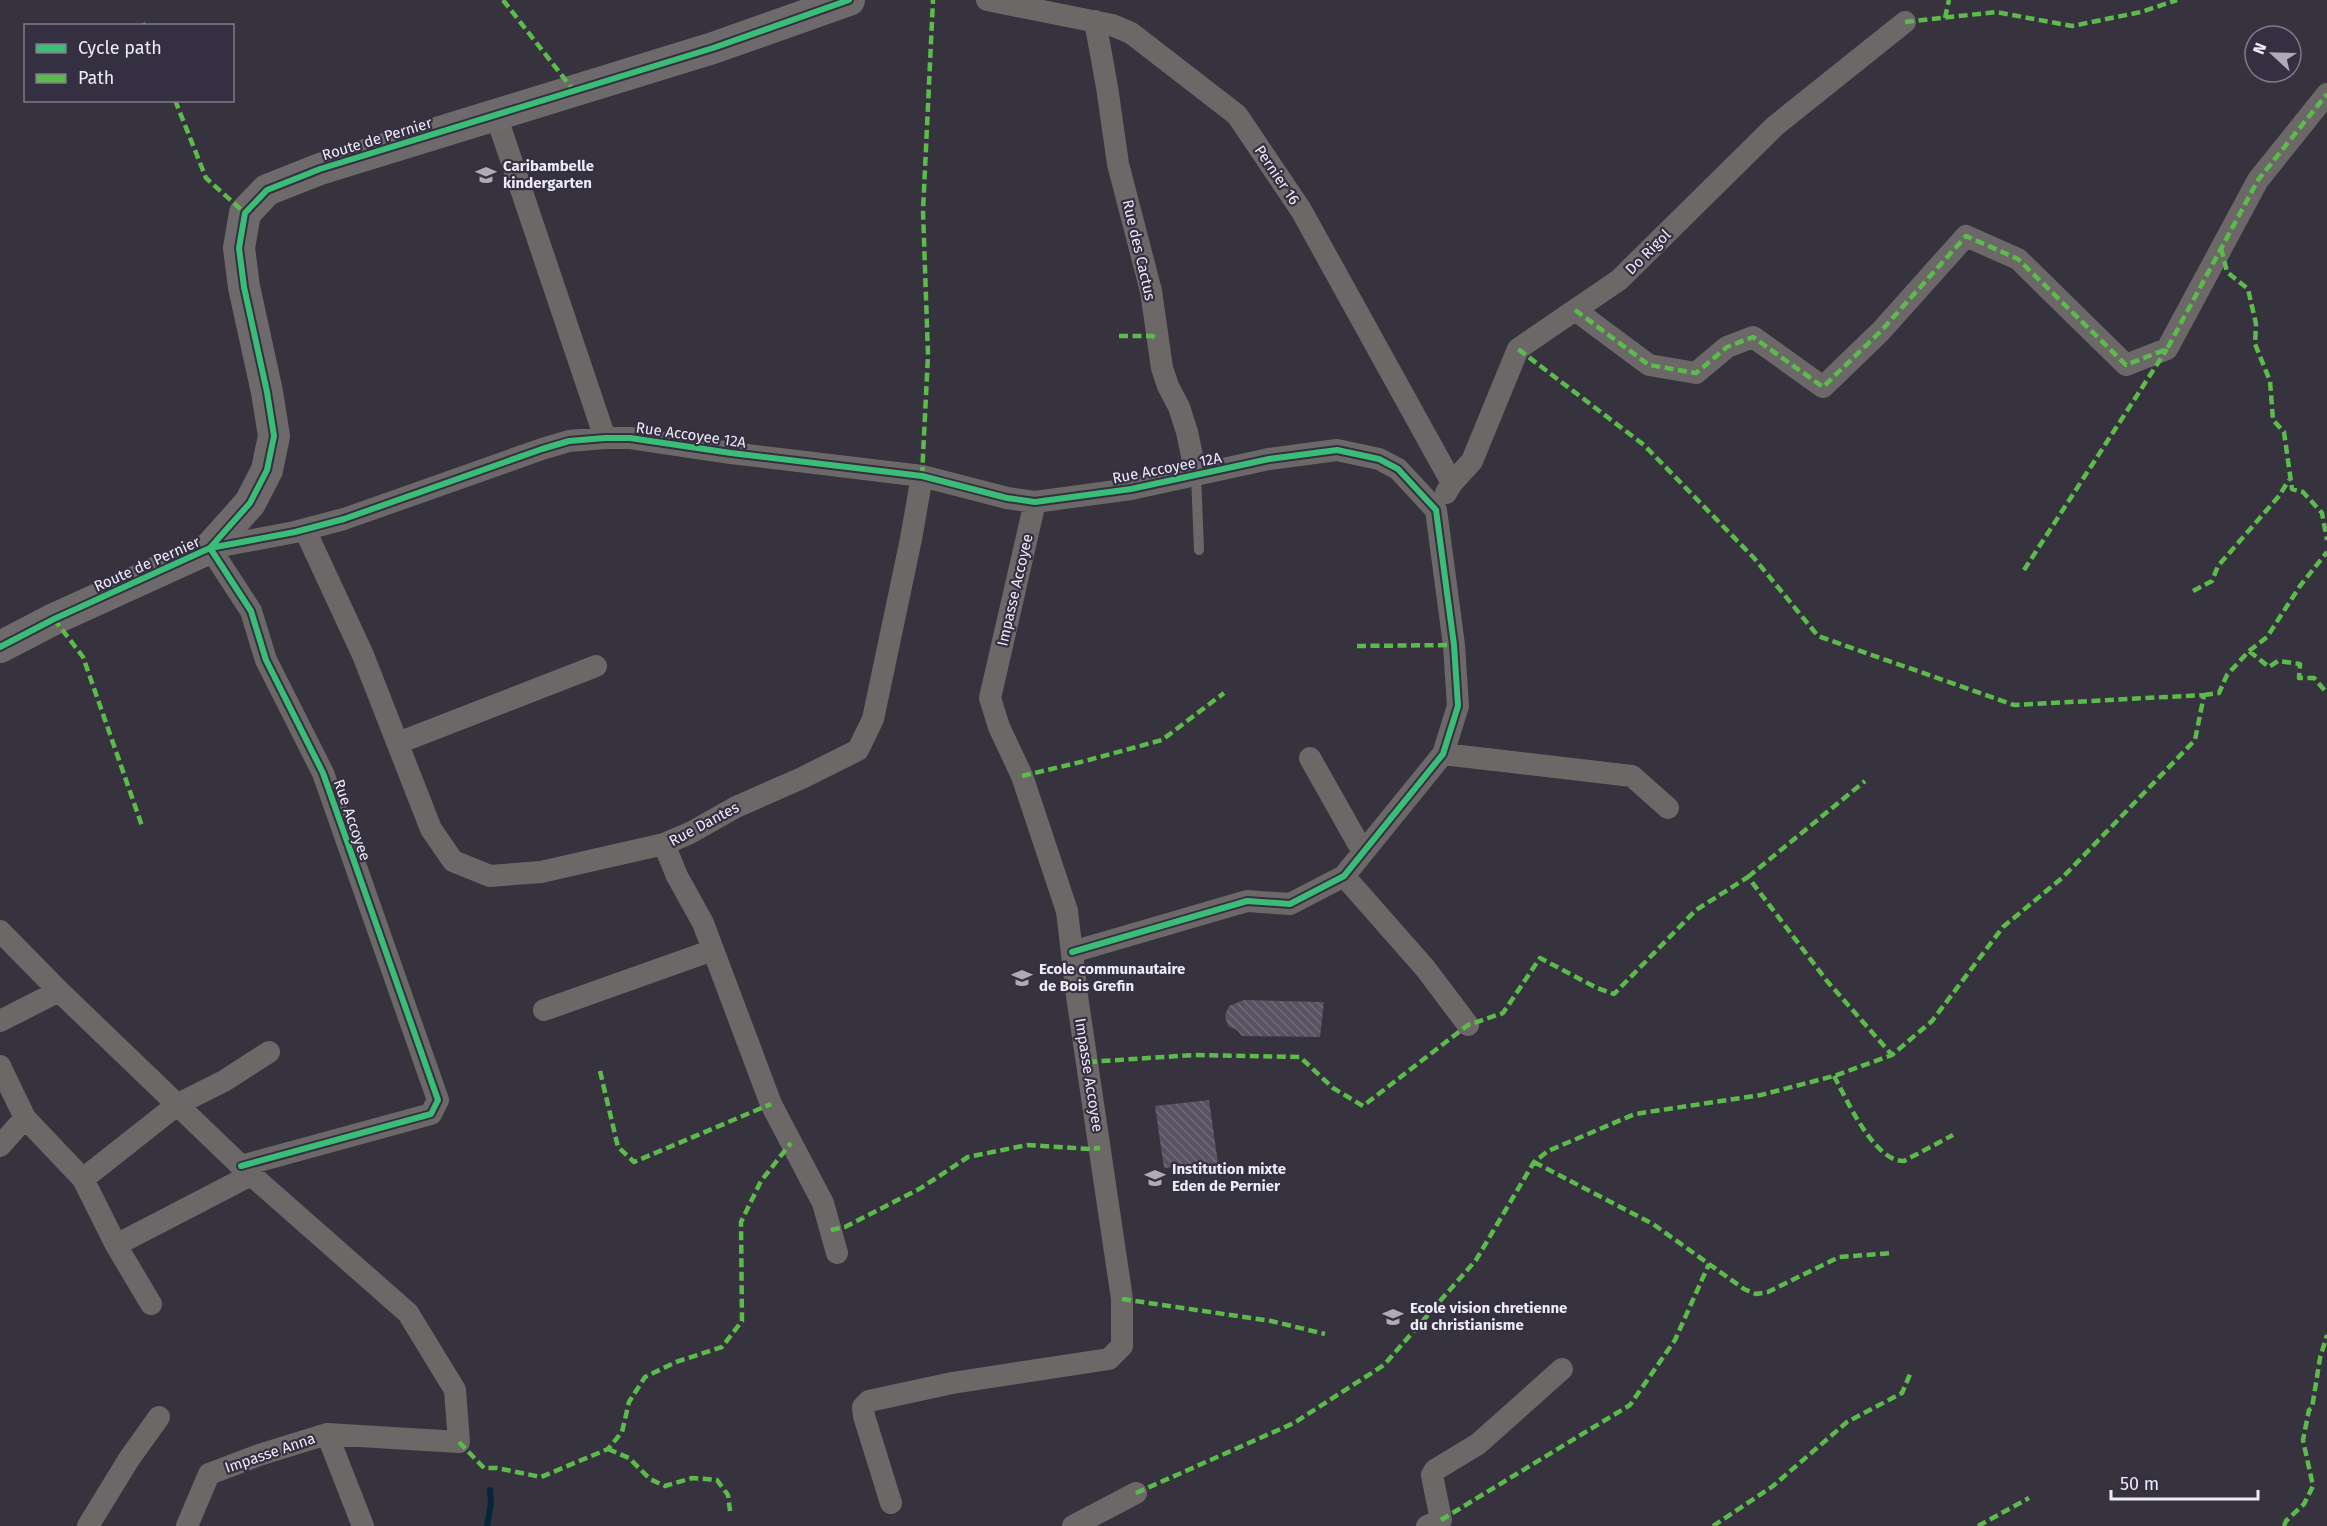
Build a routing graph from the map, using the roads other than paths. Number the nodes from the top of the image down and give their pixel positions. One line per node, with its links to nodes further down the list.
1 (849, 0): 6 (street, Route de Pernier)
2 (987, 0): 3 (street, Pernier 16)
3 (1095, 21): 9 (street, Rue des Cactus); 11 (street, Pernier 16)
4 (1905, 22): 7 (street, Do Rigol)
5 (2327, 94): 7 (street)
6 (496, 114): 8 (street); 15 (street, Route de Pernier)
7 (1575, 310): 11 (street, Do Rigol)
8 (604, 438): 10 (street, Rue Accoyee 12A); 14 (street, Rue Accoyee 12A)
9 (1196, 475): 12 (street, Rue Accoyee 12A); 13 (street, Rue Accoyee 12A); 16 (lane)
10 (922, 476): 12 (street, Rue Accoyee 12A); 23 (street, Rue Dantes)
11 (1452, 483): 13 (street, Do Rigol)
12 (1035, 502): 28 (street, Impasse Accoyee)
13 (1436, 510): 20 (street)
14 (305, 530): 15 (street, Rue Accoyee 12A); 19 (street)
15 (210, 548): 17 (street, Route de Pernier); 38 (street, Rue Accoyee)
16 (1199, 550)
17 (0, 647)
18 (596, 666): 19 (street)
19 (398, 743): 23 (street)
20 (1443, 754): 22 (street); 24 (street)
21 (1310, 758): 24 (street)
22 (1668, 808)
23 (664, 844): 27 (street, Rue Dantes)
24 (1363, 852): 25 (street)
25 (1344, 876): 28 (street); 32 (street)
26 (0, 930): 29 (street)
27 (713, 950): 30 (street); 41 (street, Rue Dantes)
28 (1072, 952): 47 (street, Impasse Accoyee)
29 (59, 991): 31 (street); 35 (street)
30 (544, 1010)
31 (0, 1021)
32 (1468, 1025)
33 (269, 1052): 35 (street)
34 (0, 1066): 36 (street)
35 (178, 1104): 38 (street); 39 (street)
36 (25, 1118): 37 (street); 39 (street)
37 (0, 1146)
38 (246, 1170): 40 (street); 45 (street, Impasse Anna)
39 (83, 1179): 40 (street)
40 (116, 1245): 42 (street)
41 (837, 1253)
42 (151, 1304)
43 (1562, 1369): 52 (street)
44 (159, 1417): 48 (street)
45 (327, 1434): 49 (street, Impasse Anna); 50 (street)
46 (1136, 1493): 51 (street)
47 (891, 1503)
48 (88, 1526)
49 (187, 1526)
50 (363, 1526)
51 (1073, 1526)
52 (1427, 1526)

